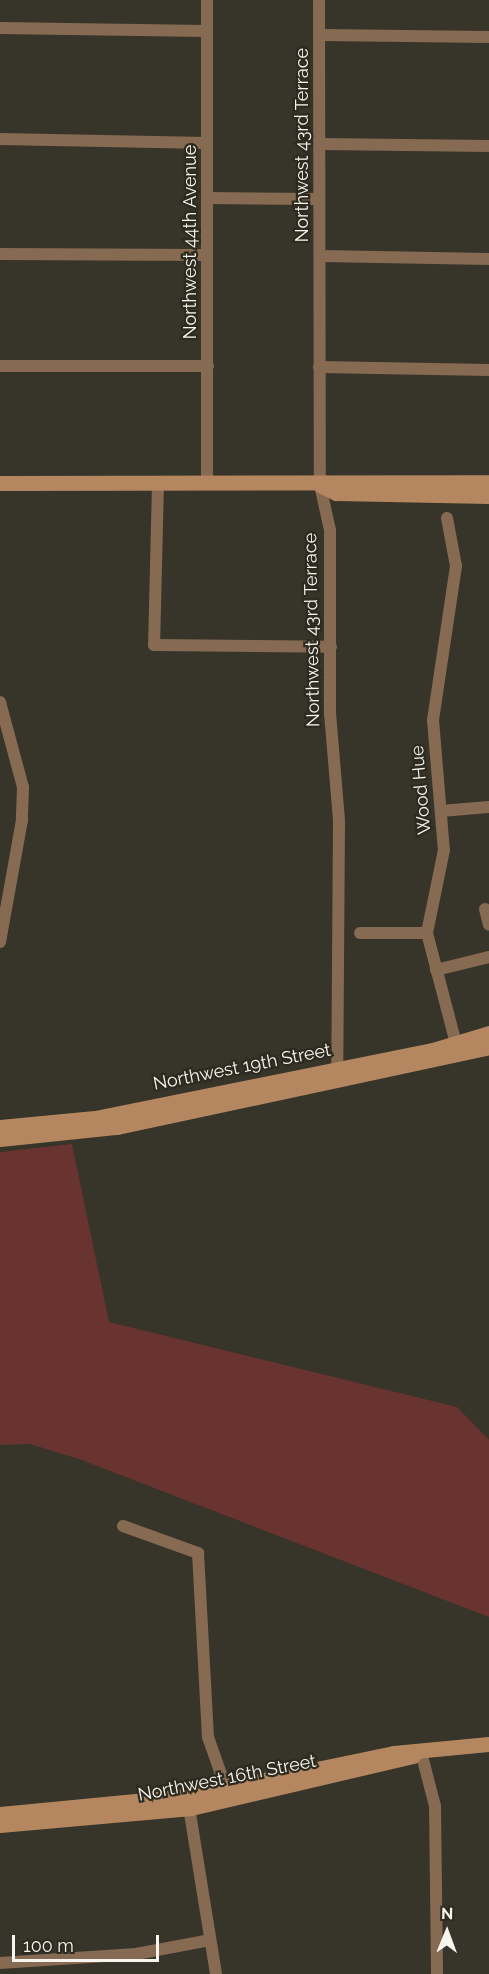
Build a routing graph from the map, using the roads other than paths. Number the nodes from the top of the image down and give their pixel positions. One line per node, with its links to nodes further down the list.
1 (207, 0): 4 (street, Northwest 44th Avenue)
2 (320, 0): 5 (street, Northwest 43rd Terrace)
3 (0, 28): 4 (street)
4 (207, 31): 8 (street, Northwest 44th Avenue)
5 (320, 35): 6 (street); 9 (street, Northwest 43rd Terrace)
6 (489, 37)
7 (0, 139): 8 (street)
8 (207, 143): 11 (street, Northwest 44th Avenue)
9 (321, 144): 10 (street); 12 (street, Northwest 43rd Terrace)
10 (489, 146)
11 (207, 198): 12 (street); 14 (street, Northwest 44th Avenue)
12 (319, 199): 15 (street, Northwest 43rd Terrace)
13 (0, 254): 14 (street)
14 (207, 255): 18 (street, Northwest 44th Avenue)
15 (321, 256): 16 (street); 19 (street, Northwest 43rd Terrace)
16 (489, 259)
17 (0, 366): 18 (street)
18 (208, 366): 24 (street, Northwest 44th Avenue)
19 (320, 367): 20 (street); 25 (street, Northwest 43rd Terrace)
20 (489, 370)
21 (489, 482): 25 (street)
22 (0, 483): 23 (street)
23 (158, 484): 24 (street); 28 (street)
24 (207, 484): 25 (street)
25 (320, 485): 26 (street); 28 (street, Northwest 43rd Terrace)
26 (489, 496)
27 (447, 518): 31 (street, Wood Hue)
28 (331, 647): 42 (street, Northwest 43rd Terrace)
29 (0, 702): 36 (street)
30 (489, 807): 31 (street)
31 (441, 811): 35 (street, Wood Hue)
32 (485, 909): 33 (street)
33 (489, 925)
34 (360, 933): 35 (street)
35 (427, 933): 38 (street, Wood Hue)
36 (0, 942)
37 (489, 957): 38 (street)
38 (436, 970): 41 (street, Wood Hue)
39 (489, 1034): 41 (street, Northwest 19th Street)
40 (489, 1047): 41 (street, Northwest 19th Street)
41 (457, 1049): 42 (street, Northwest 19th Street)
42 (336, 1074): 43 (street, Northwest 19th Street)
43 (96, 1124): 44 (street, Northwest 19th Street); 45 (street, Northwest 19th Street)
44 (0, 1127)
45 (0, 1140)
46 (123, 1526): 49 (street)
47 (489, 1744): 48 (street, Northwest 16th Street)
48 (421, 1752): 49 (street, Northwest 16th Street); 56 (street)
49 (228, 1794): 50 (street, Northwest 16th Street)
50 (189, 1802): 51 (street, Northwest 16th Street); 52 (street, Northwest 16th Street); 53 (street)
51 (0, 1814)
52 (0, 1825)
53 (210, 1940): 54 (street); 55 (street)
54 (0, 1963)
55 (216, 1974)
56 (437, 1974)

